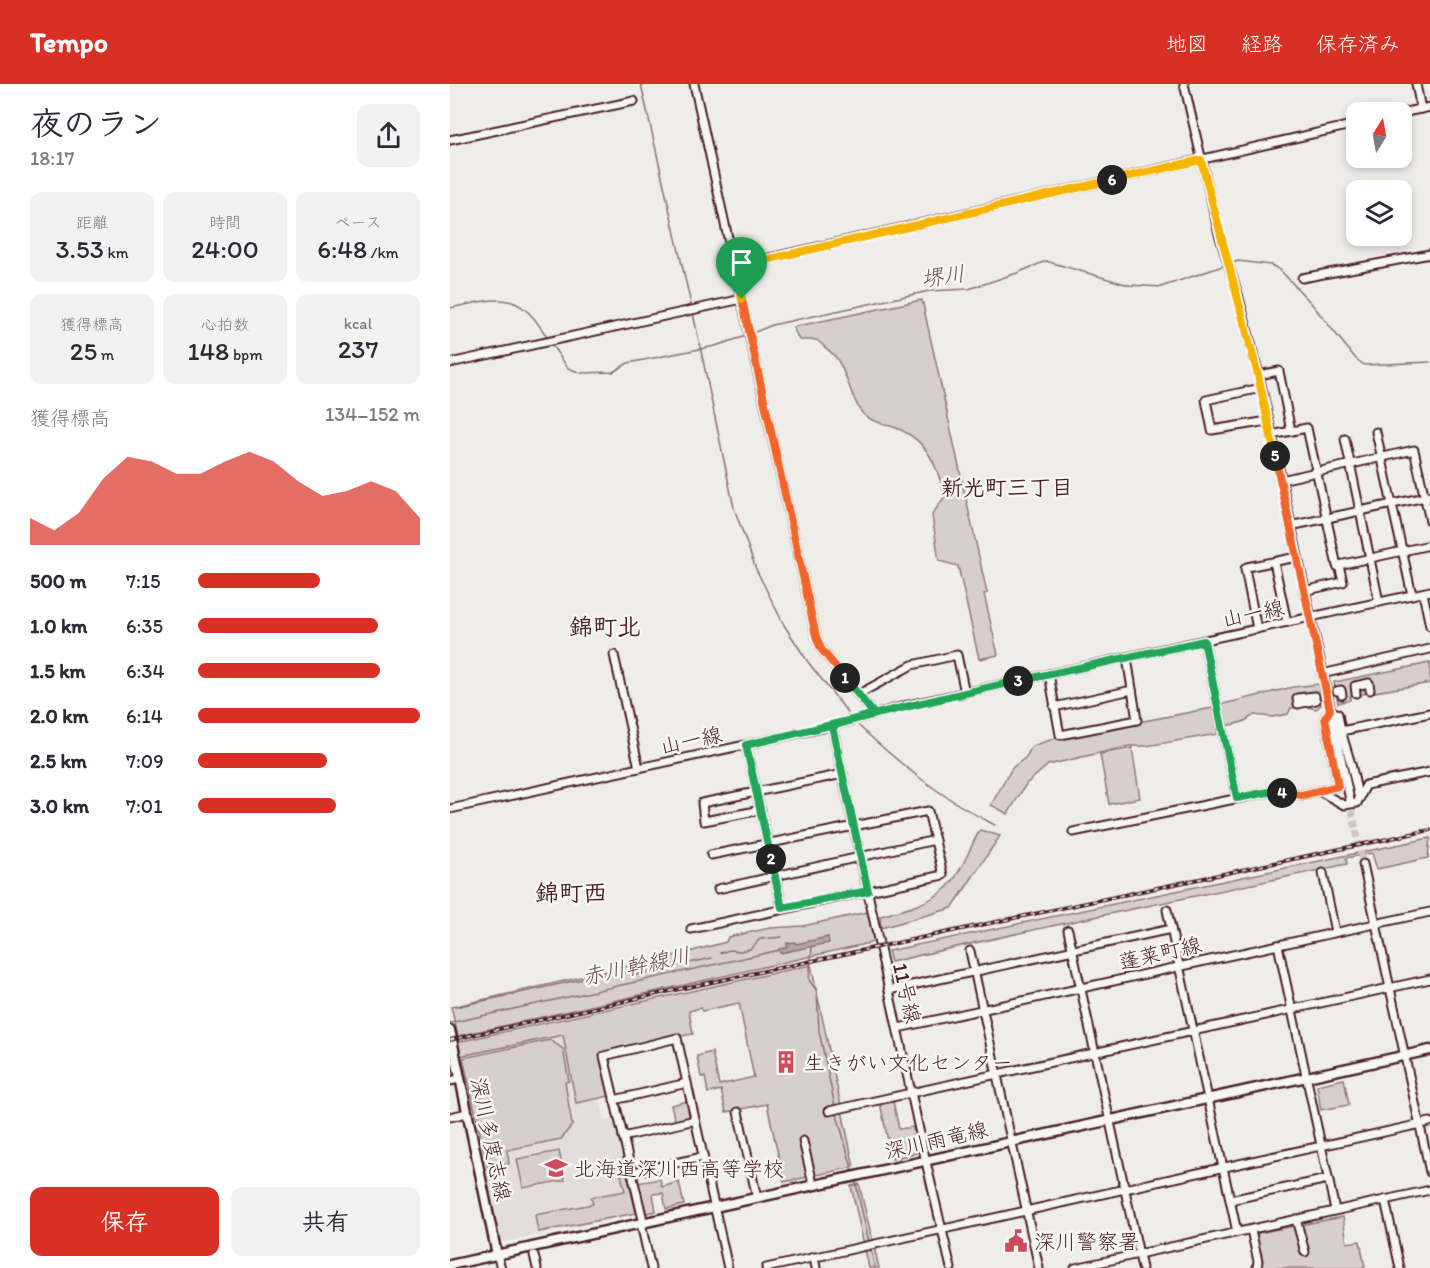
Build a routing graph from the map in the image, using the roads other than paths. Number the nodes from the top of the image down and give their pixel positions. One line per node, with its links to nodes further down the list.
1 (694, 84): 12 (street)
2 (1184, 84): 10 (street)
3 (1416, 84): 6 (street)
4 (634, 101): 9 (street)
5 (1430, 107): 6 (street)
6 (1421, 109): 7 (street)
7 (1412, 111)
8 (1346, 126): 10 (street)
9 (450, 141)
10 (1201, 160): 12 (street); 16 (street)
11 (1430, 254): 13 (street)
12 (735, 267): 14 (street)
13 (1302, 278)
14 (742, 299): 15 (street); 57 (street)
15 (450, 363)
16 (1258, 375): 17 (street); 19 (street)
17 (1261, 388): 18 (street); 18 (street)
18 (1268, 421): 21 (street)
19 (1291, 431): 21 (street); 25 (street)
20 (1377, 432): 23 (street)
21 (1271, 435): 26 (street)
22 (1345, 439): 24 (street)
23 (1383, 458): 24 (street); 27 (street); 28 (street)
24 (1350, 465): 25 (street); 29 (street)
25 (1316, 472): 26 (street); 30 (street)
26 (1281, 480): 32 (street)
27 (1427, 496): 28 (street); 31 (street)
28 (1392, 504): 29 (street); 34 (street)
29 (1360, 511): 30 (street); 36 (street)
30 (1327, 518): 32 (street); 38 (street)
31 (1430, 521)
32 (1290, 526): 35 (street)
33 (1430, 545): 34 (street)
34 (1402, 551): 36 (street); 41 (street)
35 (1297, 557): 37 (street); 39 (street)
36 (1370, 558): 38 (street); 42 (street)
37 (1274, 562): 44 (street); 46 (street)
38 (1339, 565): 39 (street)
39 (1304, 591): 43 (street)
40 (1427, 592): 41 (street, 山一線); 45 (street)
41 (1412, 595): 42 (street, 山一線)
42 (1379, 602): 43 (street, 山一線)
43 (1310, 618): 44 (street, 山一線); 52 (street)
44 (1287, 622): 46 (street, 山一線)
45 (1430, 626)
46 (1257, 629): 47 (street, 山一線)
47 (1204, 641): 50 (street, 山一線); 71 (street)
48 (1430, 649): 52 (street)
49 (614, 655): 65 (street)
50 (1127, 658): 51 (street, 山一線); 53 (street)
51 (1049, 674): 55 (street, 山一線); 58 (street)
52 (1322, 674): 59 (street)
53 (1132, 690): 58 (street); 58 (street)
54 (1370, 690): 56 (street)
55 (965, 693): 57 (street); 61 (street, 山一線)
56 (1356, 693)
57 (858, 694): 61 (street)
58 (1054, 707)
59 (1330, 710): 63 (street); 68 (street); 73 (street)
60 (1430, 713): 63 (street)
61 (874, 714): 62 (street, 山一線)
62 (832, 726): 64 (street, 山一線); 67 (street, 11号線)
63 (1341, 731): 72 (street)
64 (746, 745): 65 (street, 山一線); 70 (street)
65 (639, 768): 75 (street, 山一線)
66 (1430, 772): 72 (street)
67 (843, 774): 70 (street); 77 (street, 11号線)
68 (1338, 786): 69 (street); 74 (street)
69 (1319, 791): 71 (street); 74 (street)
70 (757, 792): 76 (street); 76 (street)
71 (1237, 798): 78 (street)
72 (1360, 798): 74 (street)
73 (1350, 800)
74 (1339, 802)
75 (450, 809)
76 (760, 810): 80 (street)
77 (854, 826): 79 (street); 80 (street); 82 (street, 11号線)
78 (1073, 832)
79 (935, 840): 82 (street); 87 (street)
80 (768, 843): 81 (street); 85 (street)
81 (711, 855)
82 (860, 858): 85 (street); 87 (street, 11号線)
83 (1363, 864): 91 (street)
84 (1323, 873): 95 (street)
85 (775, 876): 86 (street); 88 (street)
86 (718, 889)
87 (868, 891): 88 (street); 104 (street, 11号線)
88 (782, 908): 92 (street)
89 (1167, 910): 93 (street)
90 (1430, 912): 91 (street, 蓬莱町線)
91 (1376, 924): 95 (street, 蓬莱町線); 103 (street)
92 (691, 929)
93 (1171, 929): 97 (street); 99 (street)
94 (1068, 930): 97 (street)
95 (1335, 932): 96 (street, 蓬莱町線)
96 (1278, 945): 99 (street, 蓬莱町線); 106 (street)
97 (1073, 950): 100 (street); 102 (street)
98 (970, 951): 100 (street)
99 (1179, 966): 102 (street, 蓬莱町線); 109 (street)
100 (974, 972): 104 (street); 105 (street)
101 (1430, 979): 103 (street)
102 (1081, 988): 105 (street, 蓬莱町線); 111 (street)
103 (1390, 988): 106 (street); 112 (street)
104 (889, 990): 107 (street, 11号線)
105 (983, 1009): 107 (street, 蓬莱町線); 113 (street)
106 (1291, 1009): 109 (street); 114 (street)
107 (898, 1028): 118 (street, 11号線)
108 (450, 1030): 115 (main road, 深川多度志線)
109 (1192, 1030): 111 (street); 119 (street)
110 (1430, 1050): 112 (main road, 深川雨竜線)
111 (1095, 1053): 113 (street); 126 (street)
112 (1404, 1056): 114 (main road, 深川雨竜線); 128 (street)
113 (997, 1074): 118 (street); 131 (street)
114 (1306, 1077): 119 (main road, 深川雨竜線); 132 (street)
115 (460, 1079): 116 (street); 123 (main road, 深川多度志線)
116 (450, 1081)
117 (687, 1083): 120 (street); 120 (street); 125 (street)
118 (912, 1092): 121 (street); 134 (street, 11号線)
119 (1208, 1099): 126 (main road, 深川雨竜線); 135 (street)
120 (615, 1100): 129 (street)
121 (829, 1111)
122 (738, 1112): 142 (street)
123 (467, 1113): 124 (street); 155 (main road, 深川多度志線)
124 (450, 1117)
125 (695, 1120): 129 (street); 133 (street)
126 (1110, 1121): 131 (main road, 深川雨竜線); 140 (street)
127 (1430, 1122): 128 (street)
128 (1419, 1124): 132 (street); 137 (street)
129 (623, 1137): 136 (street)
130 (803, 1141): 138 (street)
131 (1011, 1142): 134 (main road, 深川雨竜線); 147 (street)
132 (1321, 1146): 135 (street); 139 (street)
133 (703, 1157): 136 (street); 145 (street)
134 (926, 1162): 142 (main road, 深川雨竜線); 150 (street, 11号線)
135 (1223, 1167): 140 (street); 143 (street)
136 (633, 1172): 149 (street)
137 (1430, 1172)
138 (812, 1179)
139 (1329, 1179): 143 (street); 146 (street)
140 (1125, 1189): 147 (street); 154 (street)
141 (1430, 1190): 144 (street)
142 (757, 1198): 145 (main road, 深川雨竜線)
143 (1230, 1200): 152 (street)
144 (1385, 1200): 146 (street); 171 (street)
145 (715, 1208): 149 (main road, 深川雨竜線); 163 (street)
146 (1335, 1210): 148 (street)
147 (1027, 1211): 150 (street); 167 (street)
148 (1296, 1219): 151 (street); 153 (street)
149 (643, 1224): 155 (main road, 深川雨竜線); 162 (street)
150 (942, 1230): 157 (street); 166 (street, 11号線)
151 (1251, 1230): 152 (street); 170 (street)
152 (1237, 1232): 154 (street)
153 (1305, 1252)
154 (1139, 1254): 168 (street); 169 (street)
155 (497, 1255): 158 (main road, 深川雨竜線); 160 (street)
156 (534, 1255): 161 (street)
157 (814, 1257): 159 (street); 165 (street)
158 (450, 1265)
159 (781, 1266): 164 (street)
160 (501, 1268)
161 (537, 1268)
162 (651, 1268)
163 (728, 1268)
164 (766, 1268)
165 (816, 1268)
166 (951, 1268)
167 (1039, 1268)
168 (1075, 1268)
169 (1142, 1268)
170 (1257, 1268)
171 (1400, 1268)

